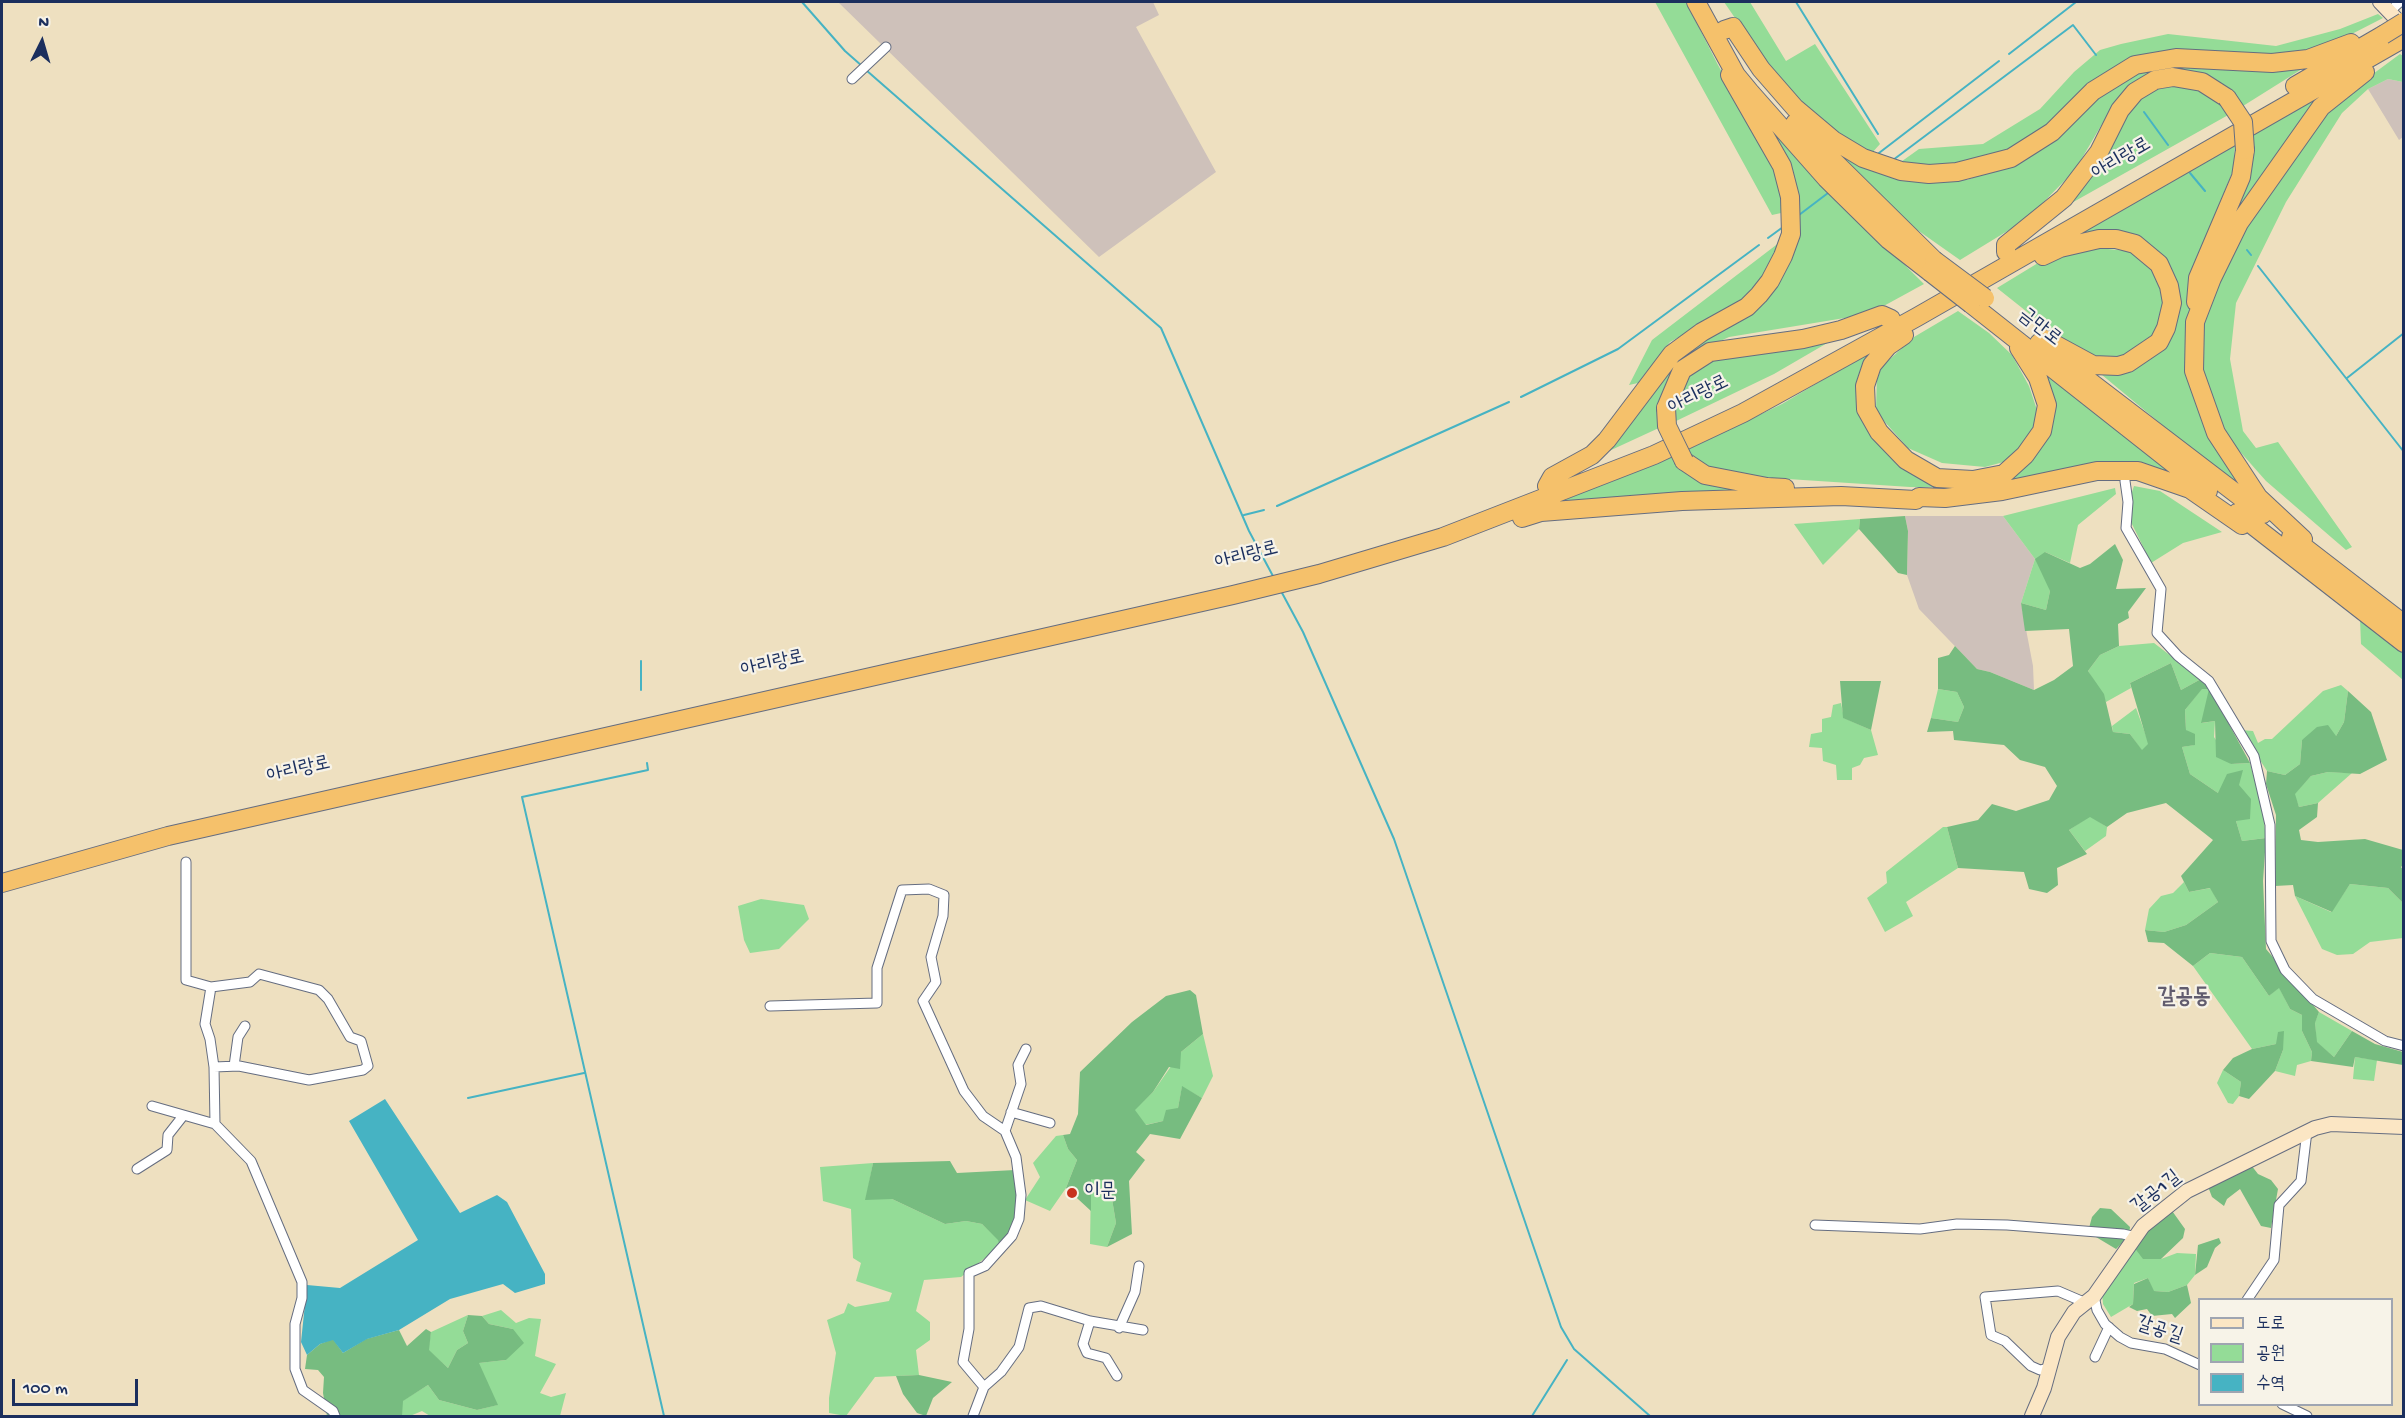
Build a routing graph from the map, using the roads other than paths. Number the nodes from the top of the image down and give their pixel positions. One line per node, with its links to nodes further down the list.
1 (1696, 2): 8 (highway, 금만로)
2 (1710, 2): 5 (highway, 금만로)
3 (2393, 9): 4 (street); 6 (highway, 아리랑로, bridge)
4 (2403, 27)
5 (1724, 30): 6 (highway); 11 (highway, 금만로)
6 (2389, 40): 10 (highway, 아리랑로); 15 (highway)
7 (886, 47): 9 (street)
8 (1736, 75): 11 (highway, 금만로); 19 (highway)
9 (852, 79)
10 (2011, 257): 13 (highway, 아리랑로); 14 (highway, 아리랑로); 15 (highway, bridge); 17 (highway)
11 (1932, 266): 12 (highway, 금만로, bridge)
12 (1978, 301): 16 (highway, 금만로); 17 (highway, 금만로)
13 (1917, 317): 16 (highway); 22 (highway, 아리랑로)
14 (1891, 319): 19 (highway, 아리랑로); 20 (highway, bridge)
15 (2195, 322): 23 (highway)
16 (2012, 336): 21 (highway, 금만로)
17 (2039, 343): 23 (highway, 금만로)
18 (2125, 481): 34 (street)
19 (1547, 486): 24 (highway, 아리랑로)
20 (1919, 497): 21 (highway); 22 (highway)
21 (2246, 520): 27 (highway, 금만로)
22 (1485, 522): 24 (highway, 아리랑로)
23 (2300, 544): 26 (highway, 금만로)
24 (1316, 569): 25 (highway, 아리랑로)
25 (1230, 590): 29 (highway, 아리랑로); 30 (highway, 아리랑로)
26 (2403, 624)
27 (2403, 643)
28 (186, 862): 31 (street)
29 (2, 873)
30 (2, 883)
31 (211, 987): 36 (street); 37 (street)
32 (770, 1006): 44 (street)
33 (245, 1026): 37 (street)
34 (2403, 1046)
35 (1026, 1049): 39 (street)
36 (214, 1066): 37 (street); 42 (street)
37 (234, 1066)
38 (152, 1106): 40 (street)
39 (1011, 1112): 41 (street); 44 (street)
40 (183, 1116): 42 (street); 46 (street)
41 (1050, 1123)
42 (215, 1124): 62 (street)
43 (2403, 1127): 45 (street, 갈공1길)
44 (1005, 1131): 60 (street)
45 (2307, 1131): 48 (street, 갈공1길); 50 (street)
46 (137, 1169)
47 (1815, 1225): 48 (street)
48 (2136, 1237): 51 (street, 갈공1길)
49 (1139, 1266): 54 (street)
50 (2248, 1298)
51 (2090, 1300): 53 (street, 갈공길); 58 (street, 갈공1길); 58 (street)
52 (1090, 1321): 54 (street); 59 (street); 60 (street)
53 (2109, 1327): 56 (street); 57 (street, 갈공길)
54 (1119, 1328): 55 (street)
55 (1143, 1330)
56 (2095, 1357)
57 (2198, 1365)
58 (2048, 1368): 64 (street, 갈공1길)
59 (1117, 1376)
60 (984, 1387): 63 (street)
61 (2286, 1406): 65 (street)
62 (335, 1416)
63 (973, 1416)
64 (2032, 1416)
65 (2307, 1416)

